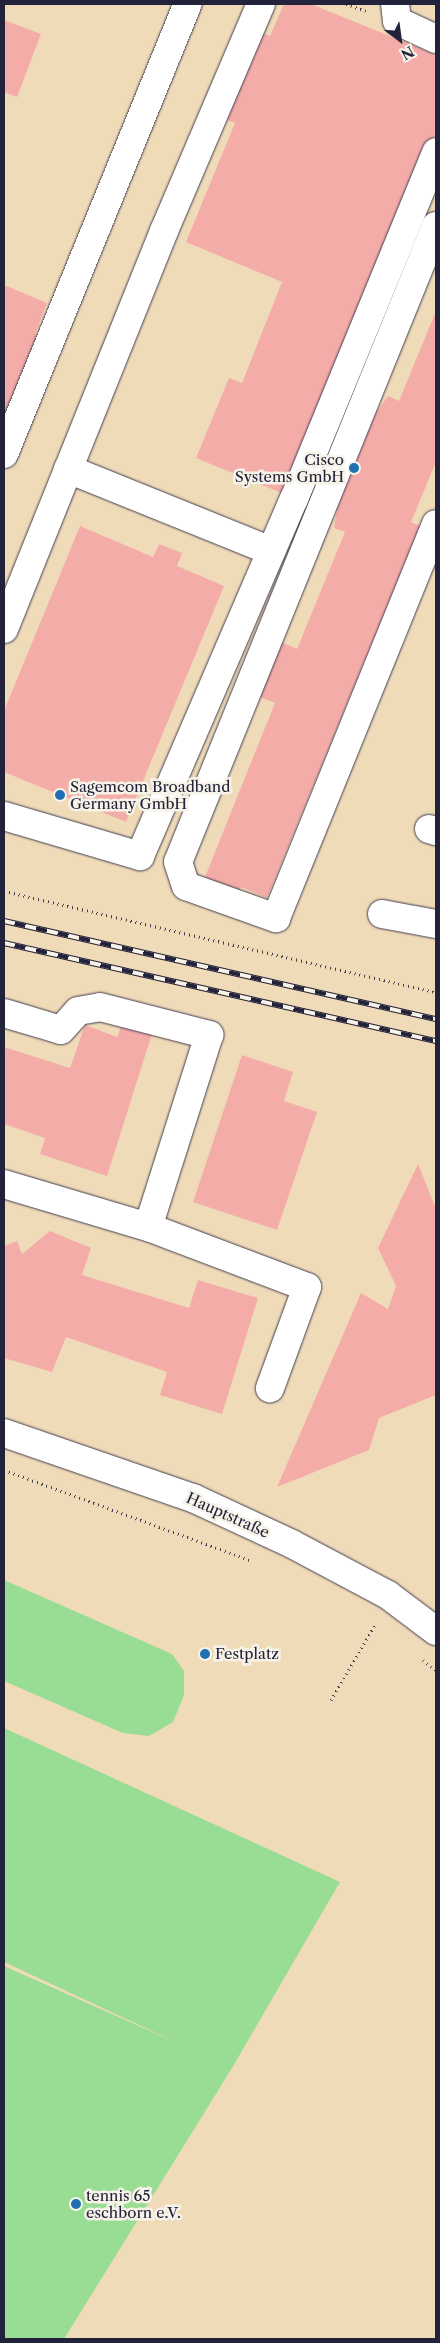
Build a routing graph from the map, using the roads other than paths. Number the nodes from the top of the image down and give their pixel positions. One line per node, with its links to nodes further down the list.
1 (188, 4): 9 (street)
2 (261, 4): 10 (street)
3 (395, 4): 4 (street)
4 (436, 39)
5 (436, 152): 12 (street)
6 (436, 226): 7 (street)
7 (419, 268): 8 (street); 11 (street)
8 (372, 403)
9 (4, 454)
10 (68, 469): 12 (street); 13 (street)
11 (436, 524)
12 (270, 551): 14 (street)
13 (4, 629)
14 (4, 816)
15 (382, 914): 16 (street)
16 (436, 924)
17 (4, 1013): 19 (street)
18 (4, 1184): 19 (street)
19 (148, 1227): 20 (street)
20 (270, 1388)
21 (4, 1433): 22 (street, Hauptstraße)
22 (436, 1631)

